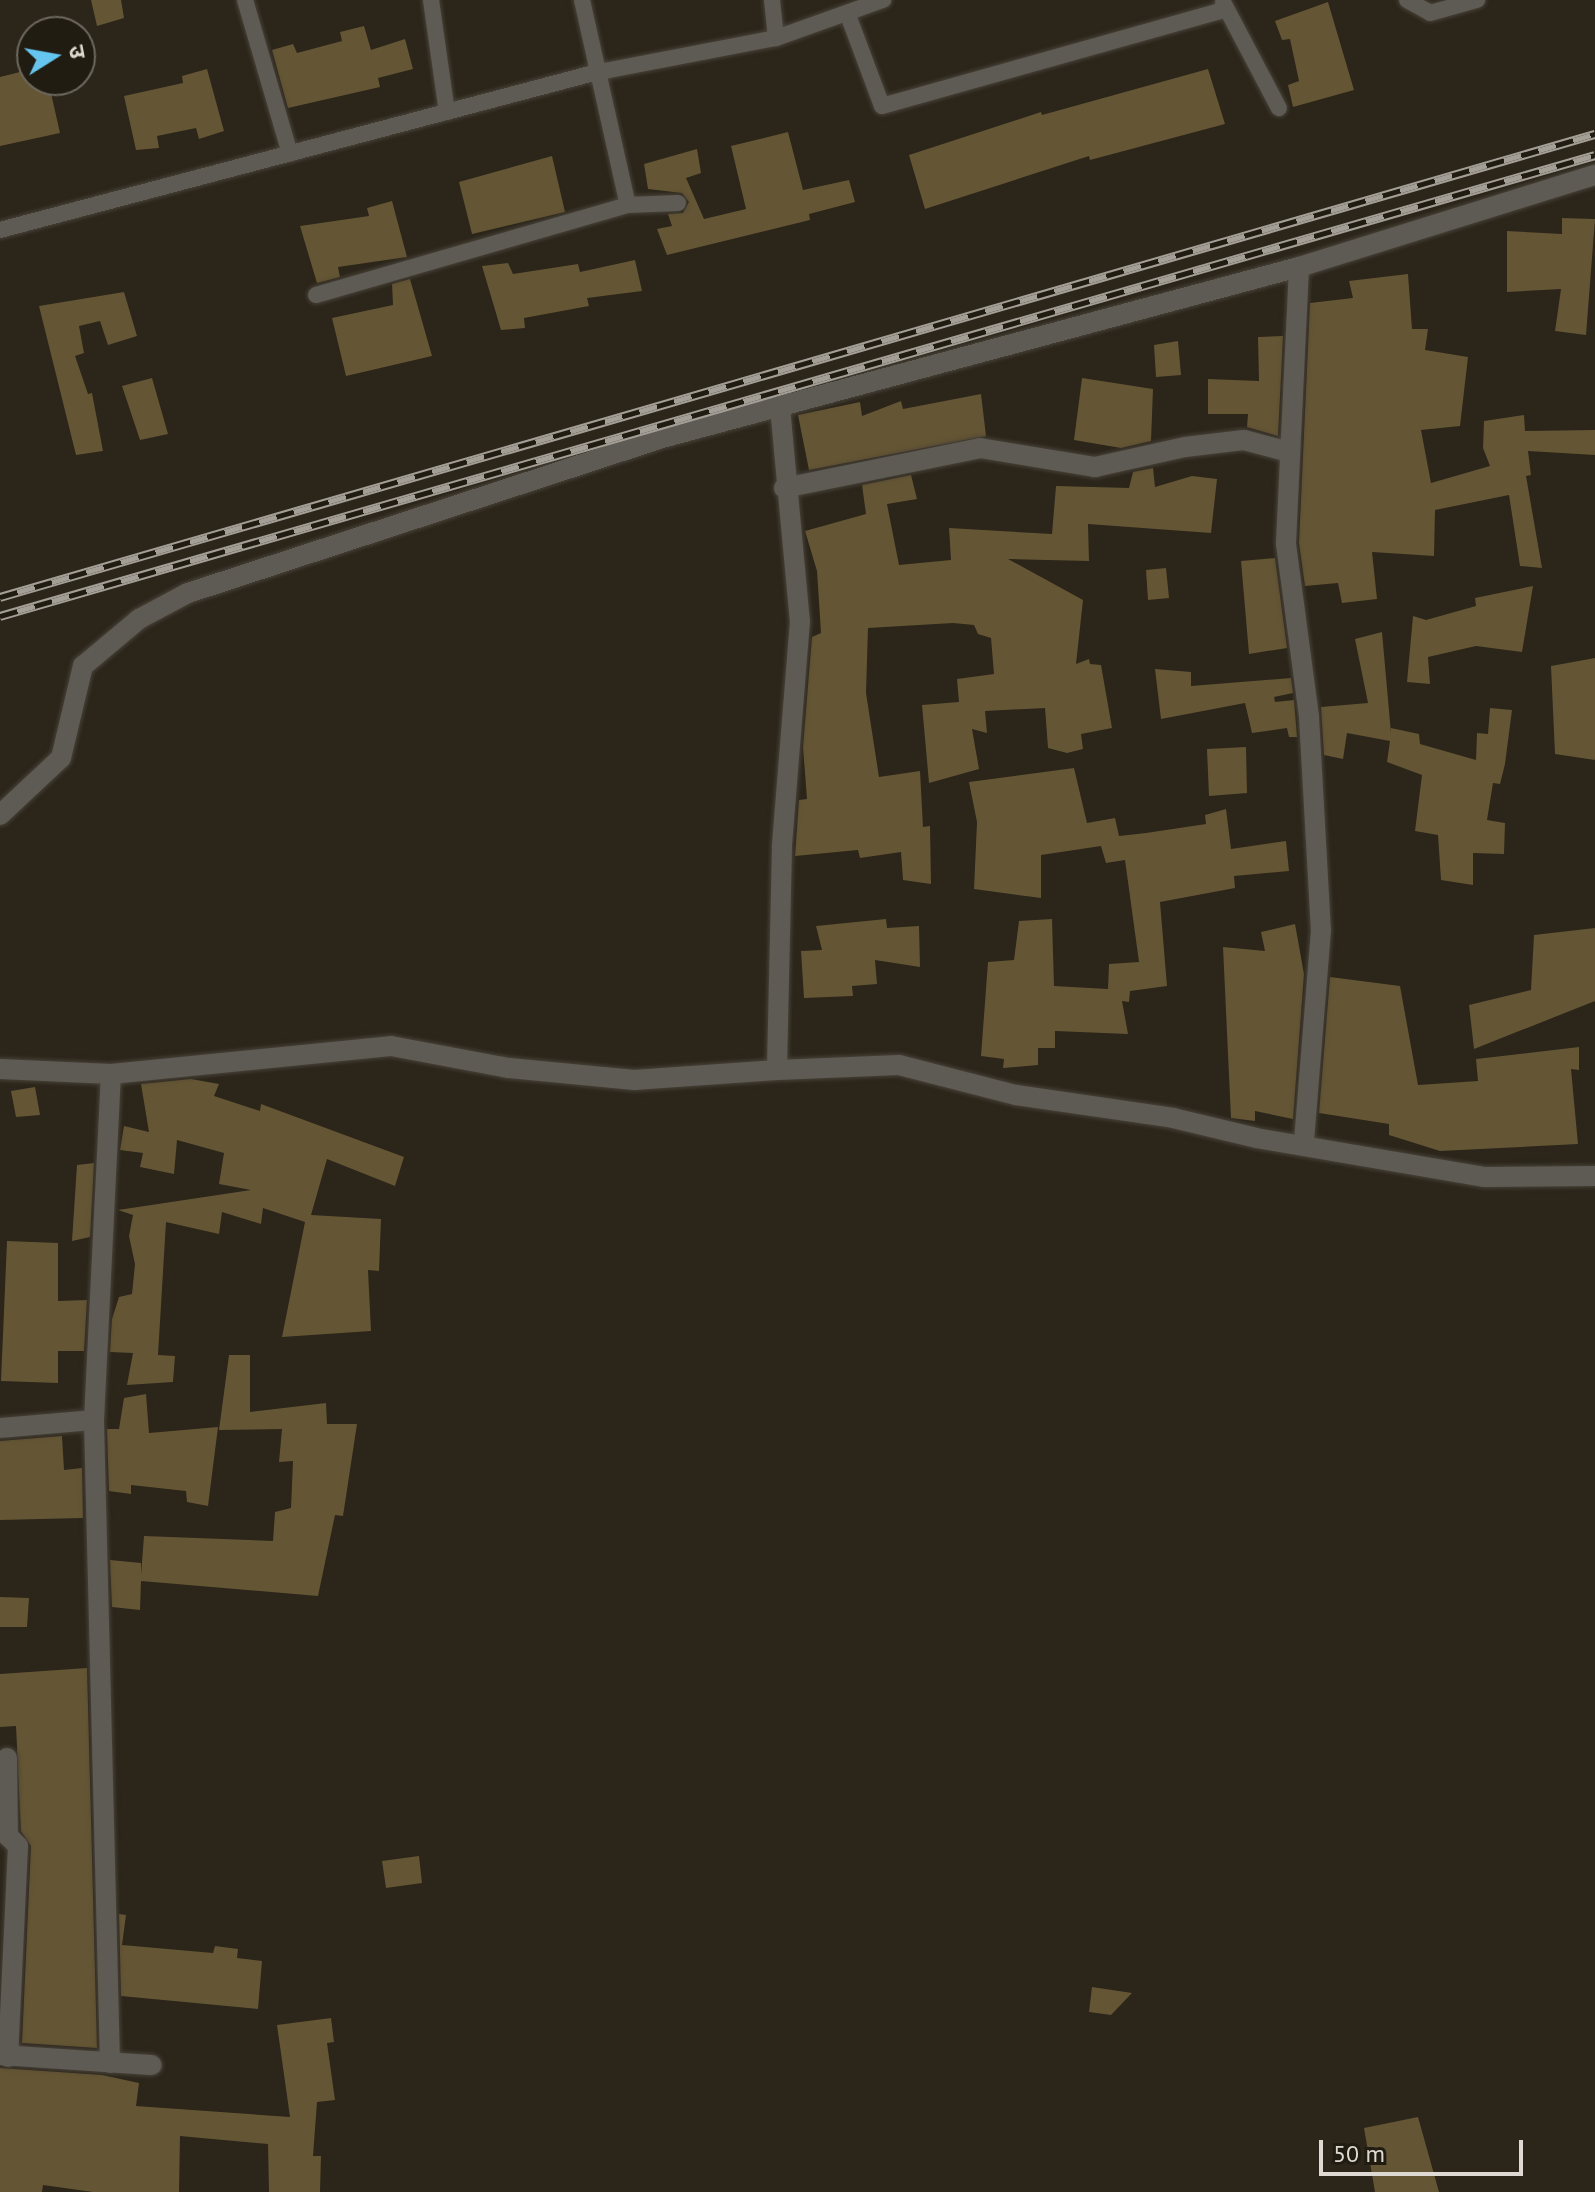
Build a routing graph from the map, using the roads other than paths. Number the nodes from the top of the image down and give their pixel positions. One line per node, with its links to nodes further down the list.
1 (245, 0): 14 (lane)
2 (431, 0): 13 (lane)
3 (582, 0): 11 (lane)
4 (772, 0): 10 (lane)
5 (883, 0): 9 (lane)
6 (1407, 0): 7 (lane)
7 (1477, 0)
8 (1223, 5): 9 (lane); 12 (lane)
9 (848, 15): 10 (lane)
10 (776, 38): 11 (lane)
11 (594, 73): 13 (lane); 17 (lane)
12 (1279, 108)
13 (447, 112): 14 (lane)
14 (290, 154): 18 (lane)
15 (1595, 175): 19 (street)
16 (678, 203): 17 (lane)
17 (628, 205): 20 (lane)
18 (0, 230)
19 (1299, 267): 21 (street); 22 (street)
20 (316, 295)
21 (780, 407): 23 (street); 24 (street)
22 (1289, 452): 23 (street); 28 (street)
23 (784, 488): 26 (street)
24 (0, 815)
25 (0, 1069): 27 (street)
26 (777, 1070): 27 (street); 28 (street)
27 (111, 1074): 30 (street)
28 (1304, 1142): 29 (street)
29 (1595, 1176)
30 (94, 1420): 31 (street); 34 (street)
31 (0, 1428)
32 (7, 1758): 33 (street)
33 (4, 2056): 34 (street)
34 (110, 2063): 35 (street)
35 (152, 2065)

